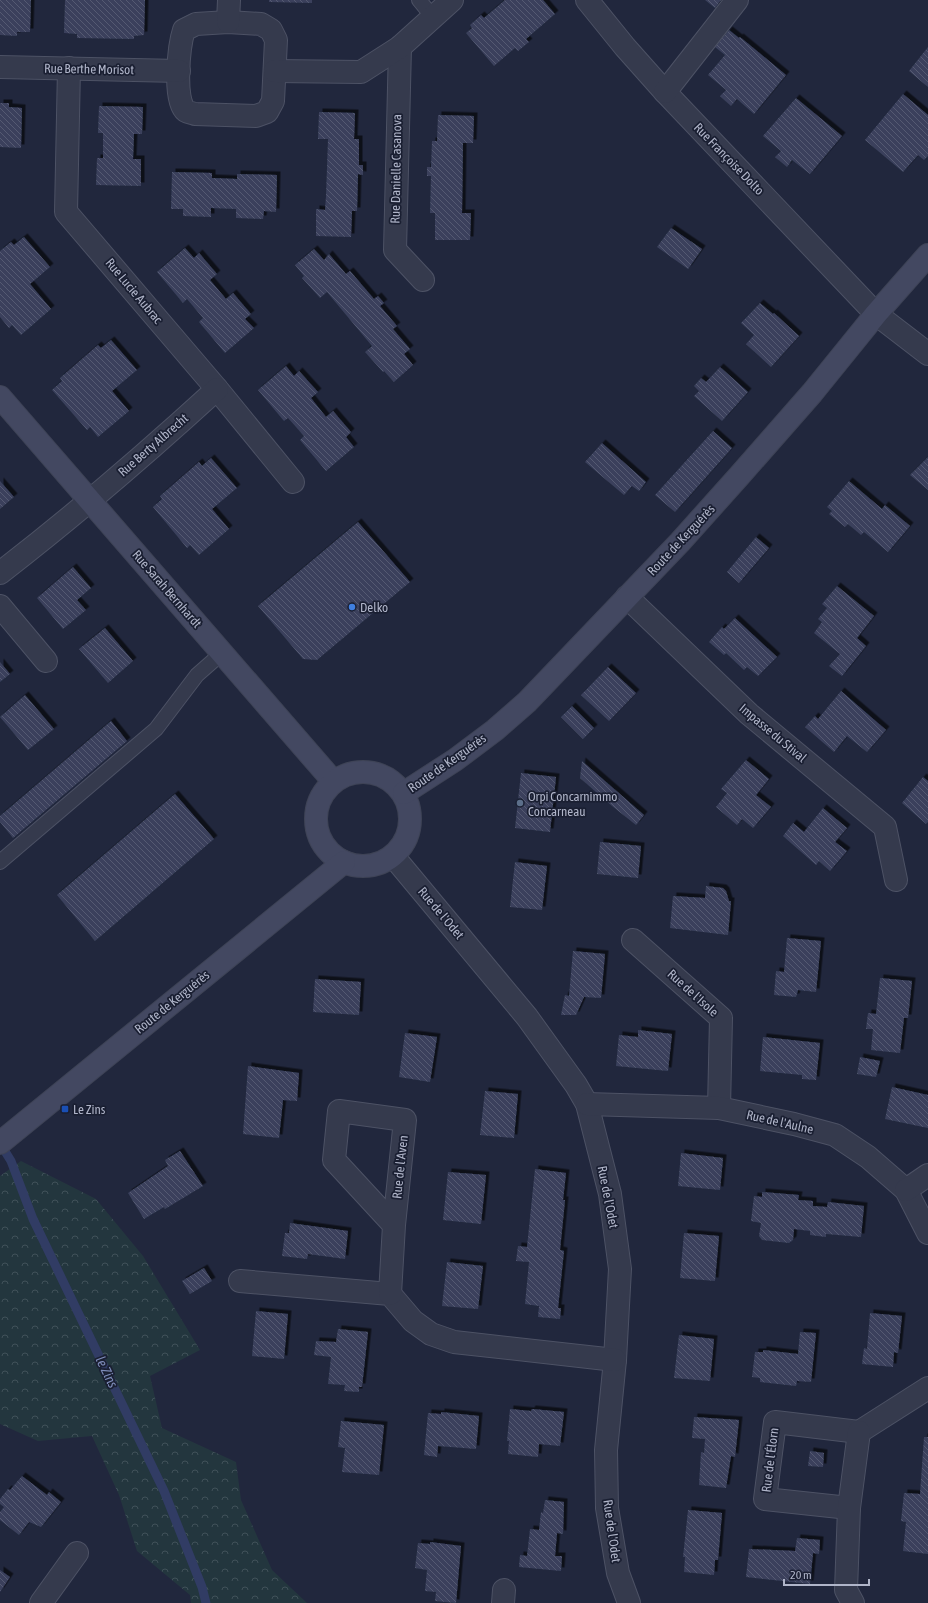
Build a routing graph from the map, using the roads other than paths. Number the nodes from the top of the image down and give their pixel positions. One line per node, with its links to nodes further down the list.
1 (229, 0): 7 (street)
2 (419, 0): 6 (lane)
3 (452, 0): 6 (street)
4 (587, 0): 13 (street, Rue Françoise Dolto)
5 (738, 0): 13 (street)
6 (432, 17): 8 (street)
7 (228, 22): 11 (street); 12 (street)
8 (400, 47): 12 (street); 15 (street, Rue Danielle Casanova)
9 (0, 67): 10 (street, Rue Berthe Morisot)
10 (69, 68): 11 (street, Rue Berthe Morisot); 18 (street, Rue Lucie Aubrac)
11 (179, 71): 12 (street)
12 (275, 71)
13 (665, 92): 16 (street, Rue Françoise Dolto)
14 (928, 256): 16 (street, Route de Kerguérès)
15 (423, 280)
16 (876, 314): 17 (street, Rue Françoise Dolto); 23 (street, Route de Kerguérès)
17 (928, 354)
18 (217, 389): 20 (street, Rue Lucie Aubrac); 21 (street, Rue Berty Albrecht)
19 (0, 397): 21 (street, Rue Sarah Bernhardt)
20 (293, 482)
21 (89, 500): 22 (street, Rue Berty Albrecht); 25 (street, Rue Sarah Bernhardt)
22 (0, 573)
23 (627, 597): 28 (street, Route de Kerguérès); 32 (street, Impasse du Stival)
24 (0, 606): 26 (street)
25 (222, 654): 27 (street, Rue Sarah Bernhardt); 30 (lane)
26 (46, 661)
27 (333, 781): 28 (street); 31 (street)
28 (404, 793): 29 (street)
29 (393, 856): 31 (street); 34 (street, Rue de l'Odet)
30 (0, 862)
31 (344, 862): 36 (street, Route de Kerguérès)
32 (896, 880)
33 (633, 940): 35 (street, Rue de l'Isole)
34 (586, 1104): 35 (street, Rue de l'Aulne); 43 (street, Rue de l'Odet)
35 (719, 1108): 38 (street, Rue de l'Aulne)
36 (0, 1143)
37 (928, 1175): 38 (street)
38 (906, 1190): 40 (street, Rue de l'Aulne)
39 (394, 1225): 39 (street, Rue de l'Aven); 42 (street, Rue de l'Aven)
40 (928, 1233)
41 (240, 1281): 42 (street)
42 (390, 1294): 43 (street)
43 (615, 1360): 49 (street, Rue de l'Odet)
44 (928, 1388): 45 (street)
45 (859, 1432): 46 (street); 46 (street, Rue de l'Élorn)
46 (849, 1508): 50 (street)
47 (77, 1553): 48 (street)
48 (41, 1603)
49 (629, 1603)
50 (853, 1603)

